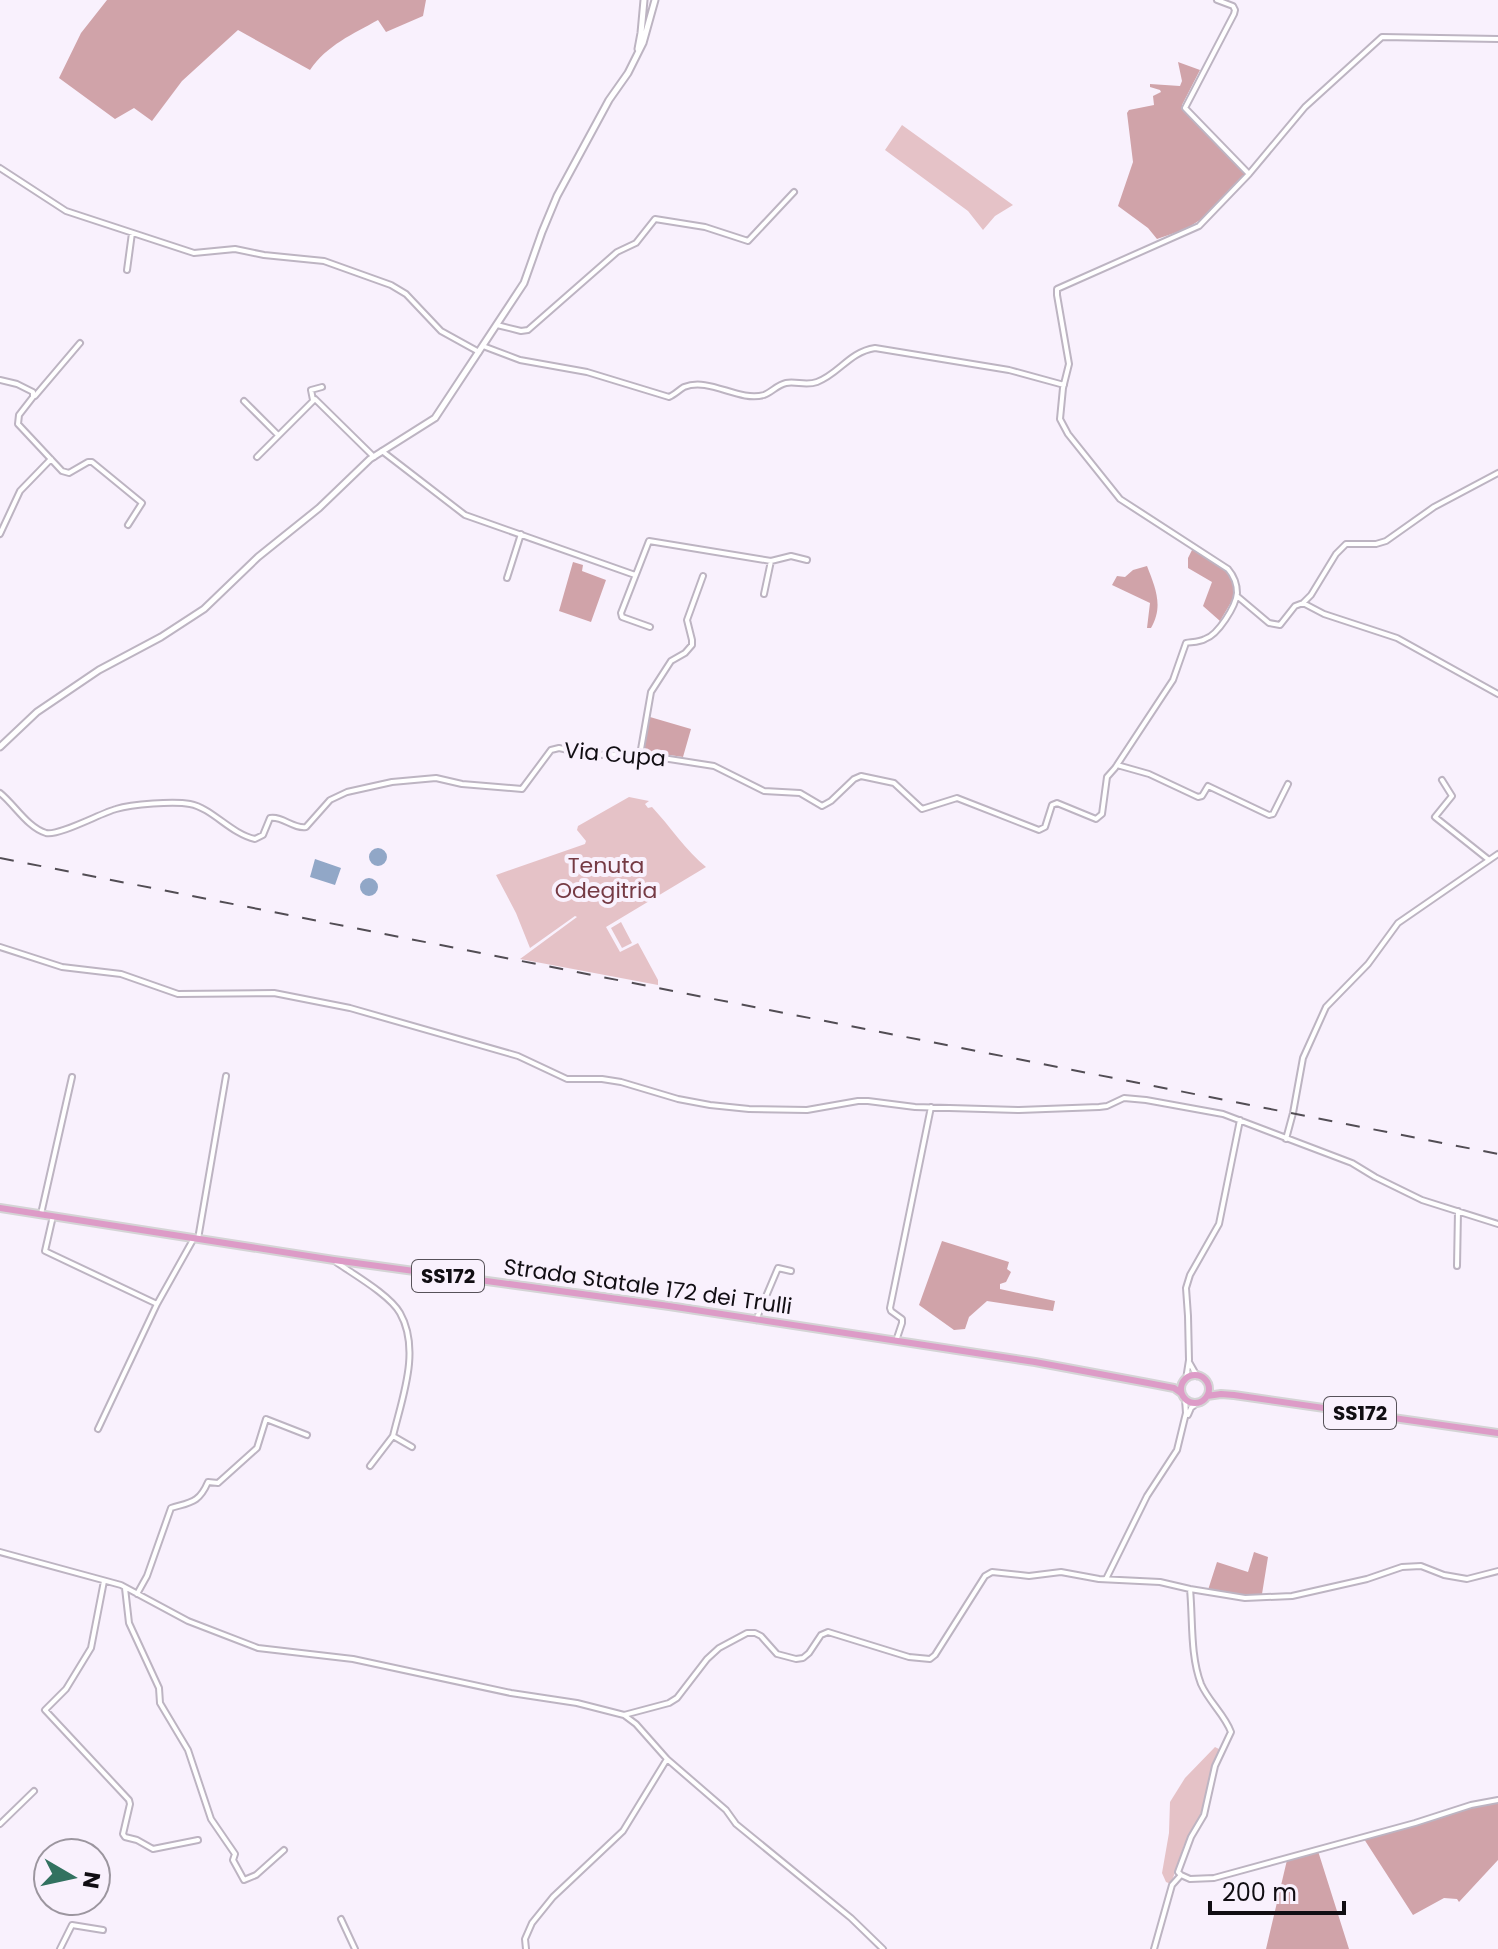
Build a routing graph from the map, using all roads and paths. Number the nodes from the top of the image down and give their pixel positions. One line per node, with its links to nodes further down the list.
1 (644, 0): 5 (street)
2 (655, 0): 5 (street)
3 (1217, 0): 7 (street)
4 (1498, 39): 7 (street)
5 (635, 58): 11 (street)
6 (0, 168): 9 (street)
7 (1249, 174): 15 (street)
8 (794, 192): 11 (street)
9 (132, 233): 10 (street); 13 (street)
10 (127, 270)
11 (497, 325): 13 (street)
12 (80, 343): 17 (street)
13 (481, 349): 15 (street); 21 (street)
14 (0, 380): 17 (street)
15 (1064, 385): 35 (street)
16 (322, 387): 18 (street)
17 (33, 397): 24 (street)
18 (313, 400): 20 (street); 23 (street)
19 (244, 401): 20 (street)
20 (278, 435): 22 (street)
21 (382, 451): 23 (street); 28 (street)
22 (257, 457)
23 (374, 457): 39 (street)
24 (51, 459): 26 (street); 27 (street)
25 (1498, 473): 36 (street)
26 (128, 525)
27 (0, 534)
28 (521, 534): 31 (street); 33 (street)
29 (807, 560): 30 (street)
30 (771, 561): 31 (street); 34 (street)
31 (635, 575): 37 (street)
32 (703, 576): 40 (street)
33 (507, 578)
34 (764, 594)
35 (1237, 596): 36 (street); 41 (street)
36 (1303, 603): 38 (street)
37 (650, 627)
38 (1498, 694)
39 (0, 747)
40 (640, 755): 41 (street, Via Cupa); 44 (street, Via Cupa)
41 (1117, 765): 43 (street)
42 (1442, 780): 46 (street)
43 (1288, 784)
44 (0, 793)
45 (1498, 854): 46 (street)
46 (1489, 860): 52 (street)
47 (0, 947): 50 (street)
48 (226, 1076): 58 (street)
49 (72, 1077): 55 (street)
50 (931, 1107): 51 (street); 64 (street)
51 (1240, 1120): 52 (street); 65 (street)
52 (1286, 1139): 54 (street)
53 (0, 1208): 55 (main road, Strada Statale 172 dei Trulli / SS172)
54 (1458, 1211): 57 (street); 60 (street)
55 (41, 1214): 56 (main road, Strada Statale 172 dei Trulli / SS172)
56 (53, 1216): 58 (main road, Strada Statale 172 dei Trulli / SS172); 62 (street)
57 (1498, 1224)
58 (196, 1238): 59 (main road, Strada Statale 172 dei Trulli / SS172); 62 (street)
59 (334, 1260): 63 (main road, Strada Statale 172 dei Trulli / SS172); 78 (street)
60 (1457, 1266)
61 (791, 1271): 63 (street)
62 (157, 1304): 75 (street)
63 (756, 1320): 64 (main road, Strada Statale 172 dei Trulli / SS172)
64 (896, 1341): 68 (main road, Strada Statale 172 dei Trulli / SS172)
65 (1189, 1360): 66 (street); 67 (street)
66 (1197, 1376): 67 (main road, Strada Statale 172 dei Trulli); 69 (main road)
67 (1184, 1380): 68 (main road, Strada Statale 172 dei Trulli); 71 (main road)
68 (1148, 1383): 71 (main road, Strada Statale 172 dei Trulli / SS172)
69 (1208, 1387): 70 (main road); 72 (main road)
70 (1221, 1394): 72 (main road); 76 (main road, SS172)
71 (1183, 1396): 73 (main road, Strada Statale 172 dei Trulli); 74 (street)
72 (1207, 1396): 73 (main road)
73 (1197, 1403): 74 (street)
74 (1185, 1420): 83 (street)
75 (98, 1429)
76 (1498, 1433)
77 (307, 1435): 87 (street)
78 (393, 1436): 79 (street); 80 (street)
79 (412, 1447)
80 (370, 1466)
81 (0, 1552): 84 (street)
82 (1498, 1571): 86 (street)
83 (1106, 1579): 86 (street); 88 (street)
84 (104, 1581): 85 (street); 93 (street)
85 (125, 1588): 87 (street); 94 (street)
86 (1190, 1589): 95 (street)
87 (137, 1594): 88 (street)
88 (624, 1715): 89 (street)
89 (667, 1759): 100 (street); 101 (street)
90 (34, 1791): 92 (street)
91 (1498, 1800): 95 (street)
92 (0, 1824)
93 (198, 1840)
94 (284, 1850)
95 (1181, 1875): 102 (street)
96 (341, 1919): 99 (street)
97 (103, 1930): 98 (street)
98 (60, 1949)
99 (355, 1949)
100 (526, 1949)
101 (883, 1949)
102 (1154, 1949)

